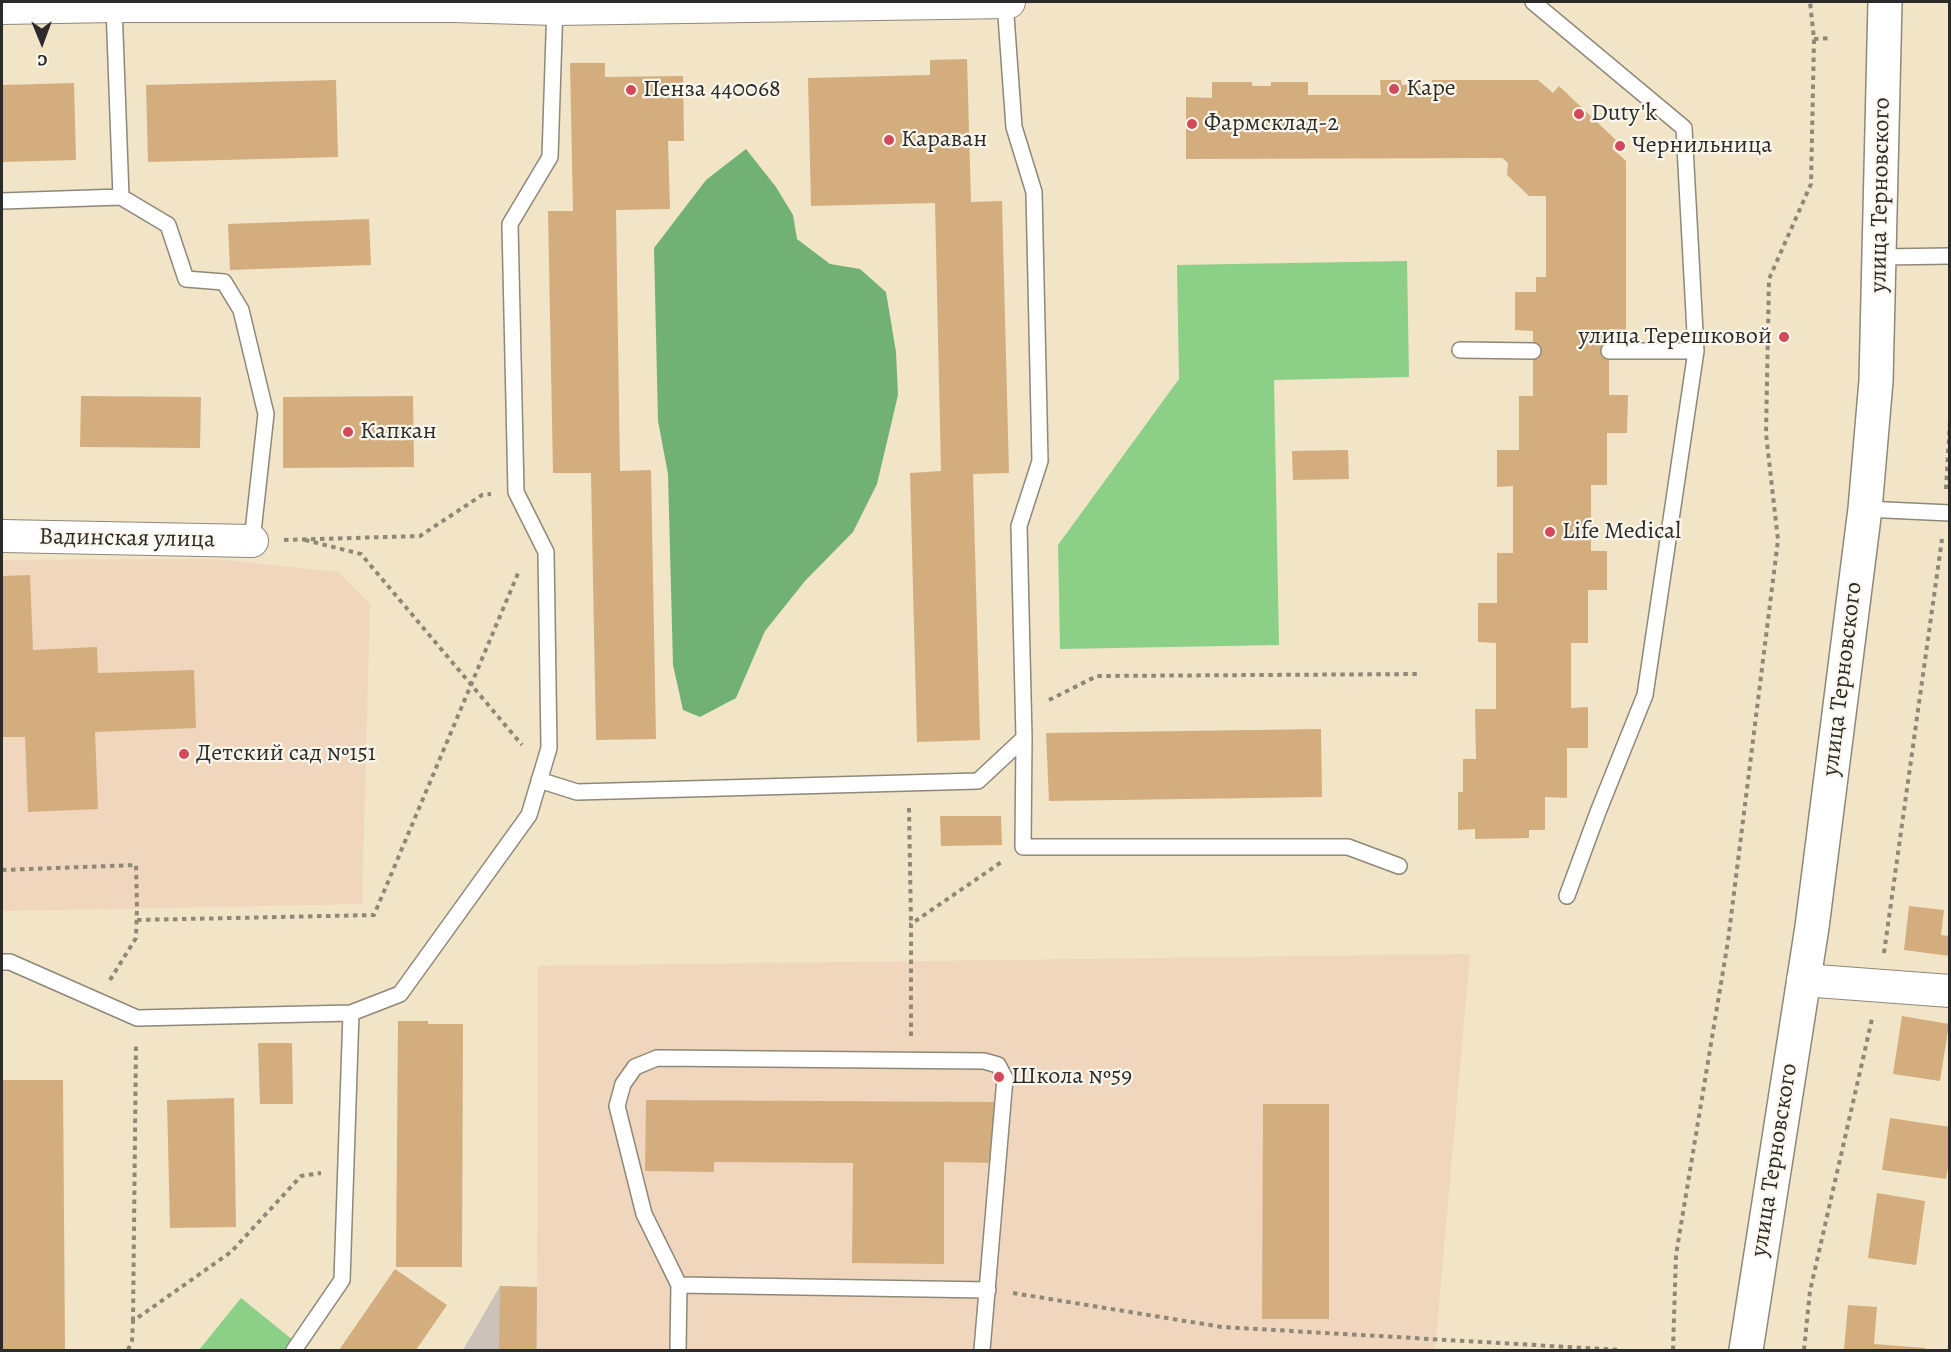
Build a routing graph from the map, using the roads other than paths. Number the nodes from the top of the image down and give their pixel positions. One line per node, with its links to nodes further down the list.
1 (1007, 2): 4 (street); 19 (lane)
2 (1533, 2): 14 (lane)
3 (1885, 2): 10 (main road, улица Терновского)
4 (555, 5): 5 (street); 20 (lane)
5 (114, 6): 6 (street); 7 (lane)
6 (2, 8)
7 (121, 197): 8 (lane); 18 (lane)
8 (2, 201)
9 (1950, 256): 10 (lane)
10 (1880, 257): 15 (main road, улица Терновского)
11 (1460, 350): 12 (lane)
12 (1533, 351)
13 (1609, 351): 14 (lane)
14 (1696, 351): 22 (lane)
15 (1865, 509): 16 (lane); 24 (main road, улица Терновского)
16 (1947, 514)
17 (2, 536): 18 (street, Вадинская улица)
18 (252, 541)
19 (1024, 738): 20 (lane); 21 (lane)
20 (541, 775): 26 (lane)
21 (1399, 866)
22 (1567, 896)
23 (2, 962): 26 (lane)
24 (1803, 980): 25 (street); 32 (main road, улица Терновского)
25 (1950, 991)
26 (351, 1013): 29 (lane)
27 (679, 1285): 28 (lane); 28 (lane); 30 (lane)
28 (988, 1290): 31 (lane)
29 (294, 1350)
30 (678, 1350)
31 (982, 1350)
32 (1746, 1350)

